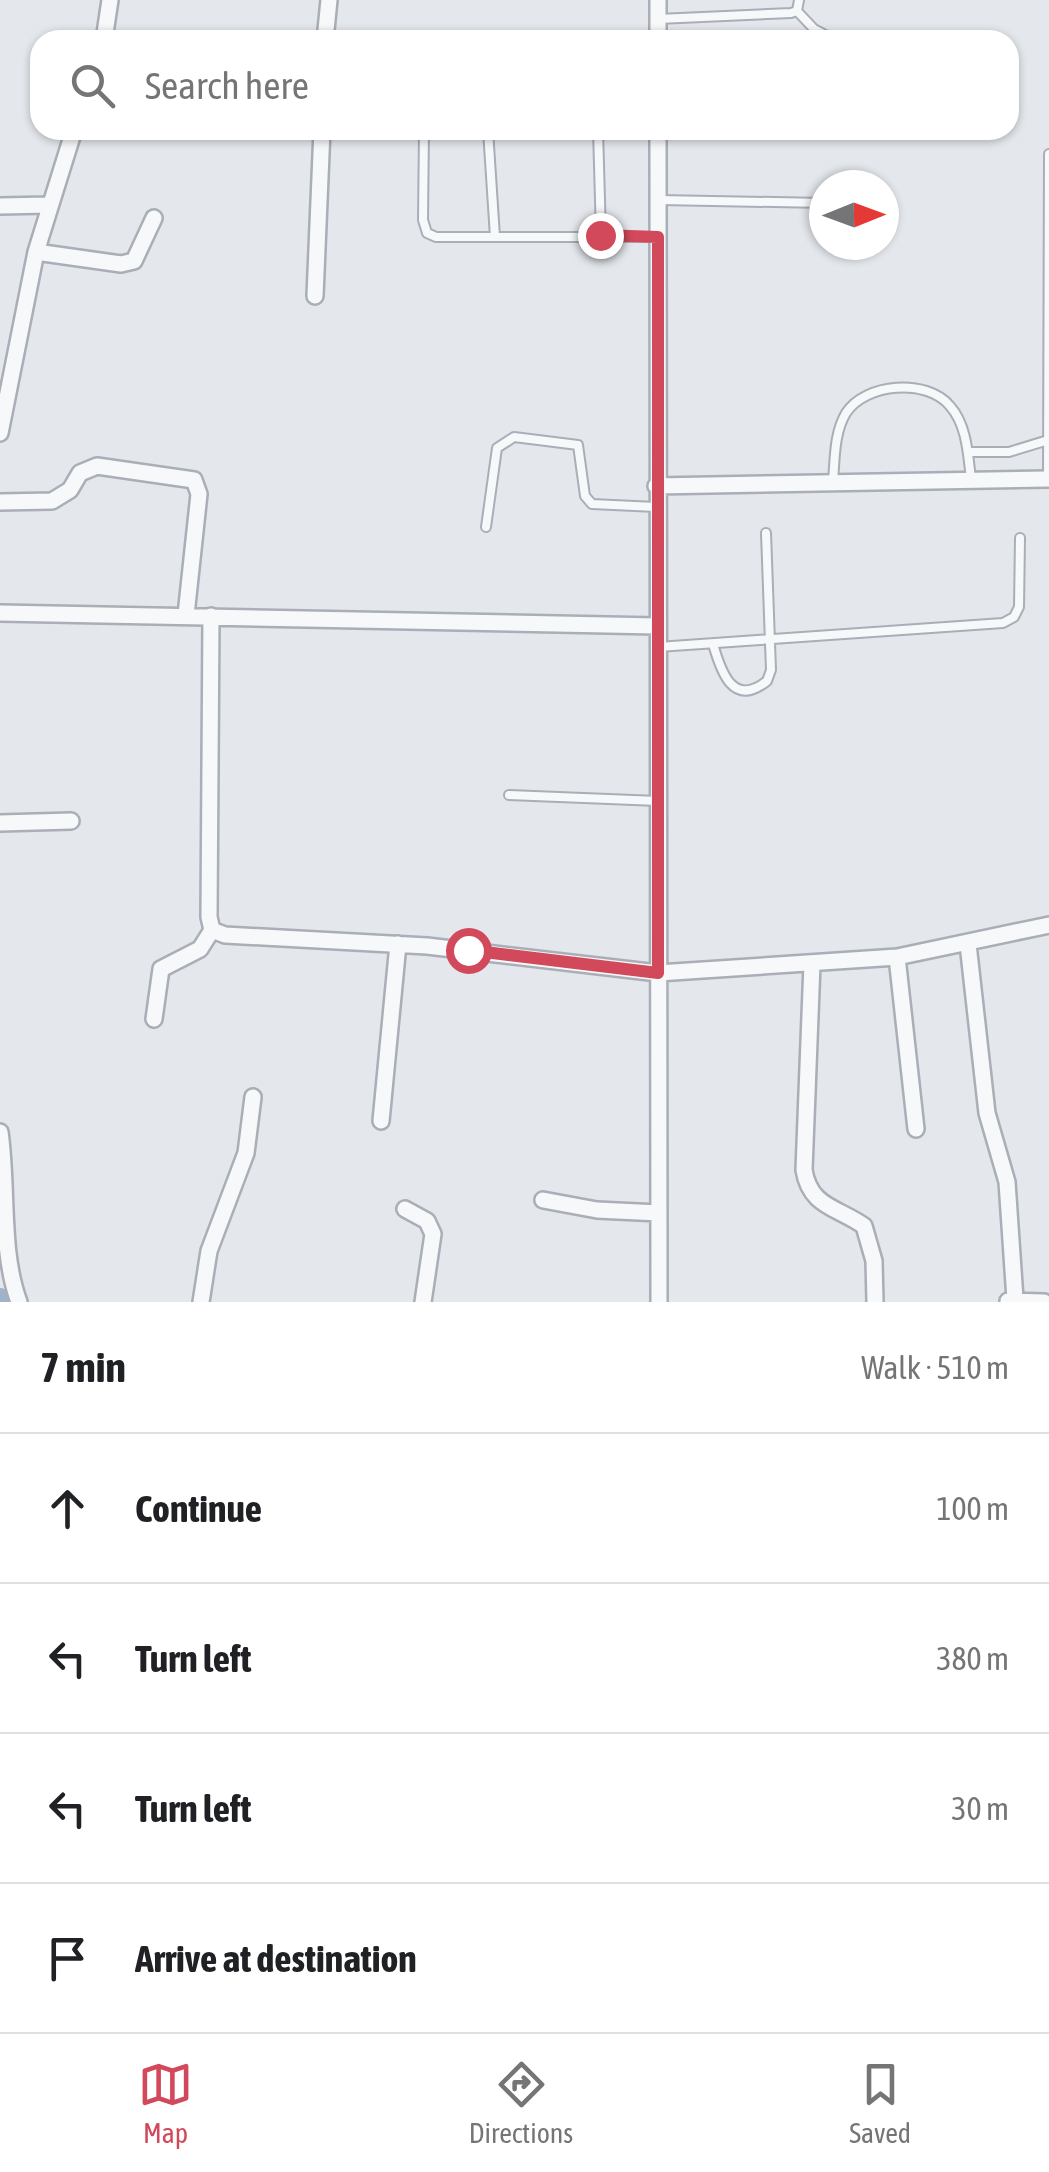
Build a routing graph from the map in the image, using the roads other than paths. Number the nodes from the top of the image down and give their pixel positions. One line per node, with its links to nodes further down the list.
1 (110, 0): 7 (street)
2 (329, 0): 8 (street)
3 (658, 0): 6 (street)
4 (799, 0): 5 (lane)
5 (797, 11): 6 (lane); 10 (lane)
6 (658, 20): 9 (street)
7 (106, 30)
8 (326, 30)
9 (658, 30)
10 (816, 30)
11 (71, 140): 21 (street)
12 (322, 140): 27 (street)
13 (424, 140): 24 (lane)
14 (489, 140): 24 (lane)
15 (598, 140): 23 (lane)
16 (658, 140): 18 (street)
17 (1049, 154): 30 (lane)
18 (658, 200): 19 (lane); 25 (street)
19 (809, 203)
20 (0, 206): 21 (street)
21 (49, 206): 26 (street)
22 (154, 218): 26 (street)
23 (600, 235): 24 (lane); 25 (lane)
24 (495, 237)
25 (658, 237): 35 (street)
26 (36, 252): 28 (street)
27 (315, 296)
28 (7, 366): 29 (street)
29 (0, 433)
30 (1048, 440): 31 (lane); 32 (lane)
31 (968, 452): 33 (lane); 34 (lane)
32 (1049, 478): 33 (street)
33 (971, 480): 34 (street)
34 (833, 481): 35 (street)
35 (656, 486): 37 (street)
36 (0, 502): 42 (street)
37 (656, 507): 38 (lane); 44 (street)
38 (486, 527)
39 (766, 532): 45 (lane)
40 (1020, 538): 45 (lane)
41 (0, 613): 42 (street)
42 (186, 616): 43 (street)
43 (212, 616): 44 (street); 53 (street)
44 (657, 626): 47 (street)
45 (769, 641): 46 (lane); 46 (lane)
46 (713, 644): 47 (lane)
47 (658, 647): 49 (street)
48 (509, 795): 49 (lane)
49 (658, 801): 58 (street)
50 (71, 821): 51 (street)
51 (0, 823)
52 (1049, 925): 55 (street)
53 (212, 930): 54 (street); 59 (street)
54 (398, 944): 58 (street); 61 (street)
55 (968, 944): 56 (street); 67 (street)
56 (897, 956): 57 (street); 62 (street)
57 (812, 964): 58 (street); 72 (street)
58 (658, 973): 66 (street)
59 (154, 1019)
60 (253, 1097): 69 (street)
61 (381, 1121)
62 (916, 1129)
63 (0, 1132): 68 (street)
64 (543, 1200): 66 (street)
65 (405, 1210): 70 (street)
66 (659, 1213): 71 (street)
67 (1010, 1301): 73 (street)
68 (19, 1302)
69 (201, 1302)
70 (424, 1302)
71 (660, 1302)
72 (875, 1302)
73 (1044, 1302)

